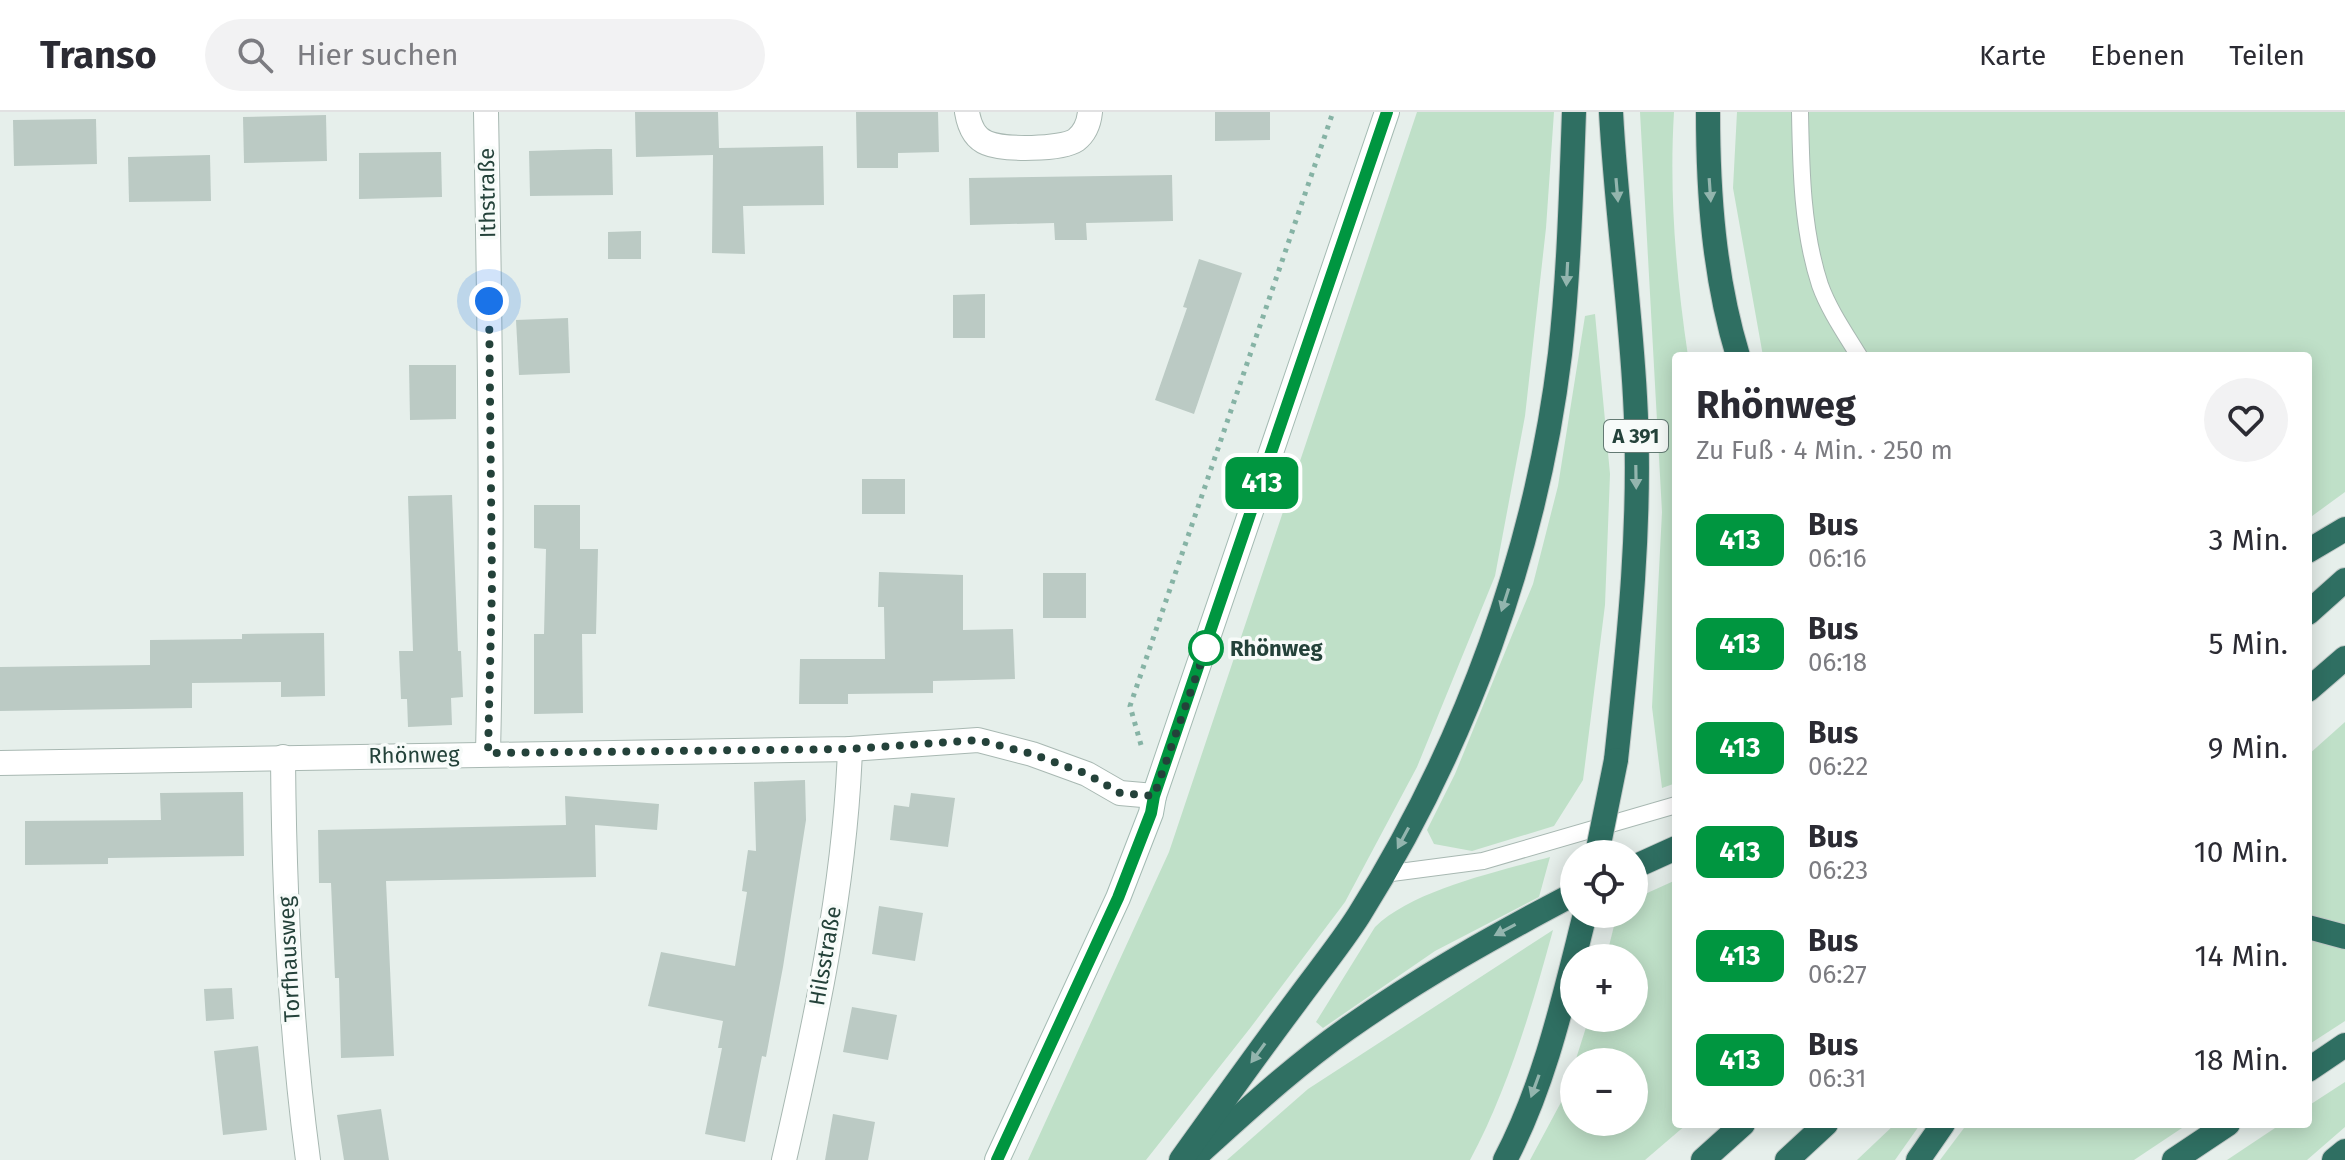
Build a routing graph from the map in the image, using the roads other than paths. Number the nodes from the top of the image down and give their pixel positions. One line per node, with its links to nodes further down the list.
1 (486, 112): 19 (street, Ithstraße)
2 (967, 112): 3 (street)
3 (1090, 112)
4 (1387, 112): 22 (street)
5 (1574, 112): 27 (highway, one-way to 27)
6 (1611, 112): 24 (highway, A 391, one-way to 24, bridge)
7 (1708, 112): 9 (highway, one-way to 9)
8 (1800, 112): 10 (lane)
9 (1737, 352)
10 (1856, 352)
11 (2345, 529): 12 (highway)
12 (2312, 549)
13 (2345, 580): 14 (highway)
14 (2312, 609)
15 (2341, 661): 16 (highway); 17 (highway)
16 (2312, 686)
17 (2312, 694)
18 (850, 749): 19 (street, Rhönweg); 22 (street, Rhönweg); 40 (street, Hilsstraße)
19 (488, 753): 20 (street, Rhönweg)
20 (283, 757): 21 (street, Rhönweg); 39 (street, Torfhausweg)
21 (0, 763)
22 (1154, 796): 41 (street)
23 (1672, 806): 27 (lane)
24 (1600, 840)
25 (1672, 850): 26 (highway)
26 (1648, 861)
27 (1384, 874): 42 (highway, one-way to 42)
28 (1560, 901): 43 (highway, one-way to 43)
29 (1581, 928): 44 (highway, one-way to 44)
30 (2312, 928): 31 (highway)
31 (2345, 937)
32 (2345, 1045): 33 (highway)
33 (2312, 1067)
34 (1739, 1128): 45 (highway)
35 (1822, 1128): 46 (highway)
36 (1940, 1128): 47 (highway)
37 (2222, 1128): 48 (highway)
38 (2345, 1151): 49 (highway)
39 (308, 1160)
40 (784, 1160)
41 (997, 1160)
42 (1181, 1160)
43 (1191, 1160)
44 (1505, 1160)
45 (1703, 1160)
46 (1787, 1160)
47 (1918, 1160)
48 (2174, 1160)
49 (2334, 1160)

